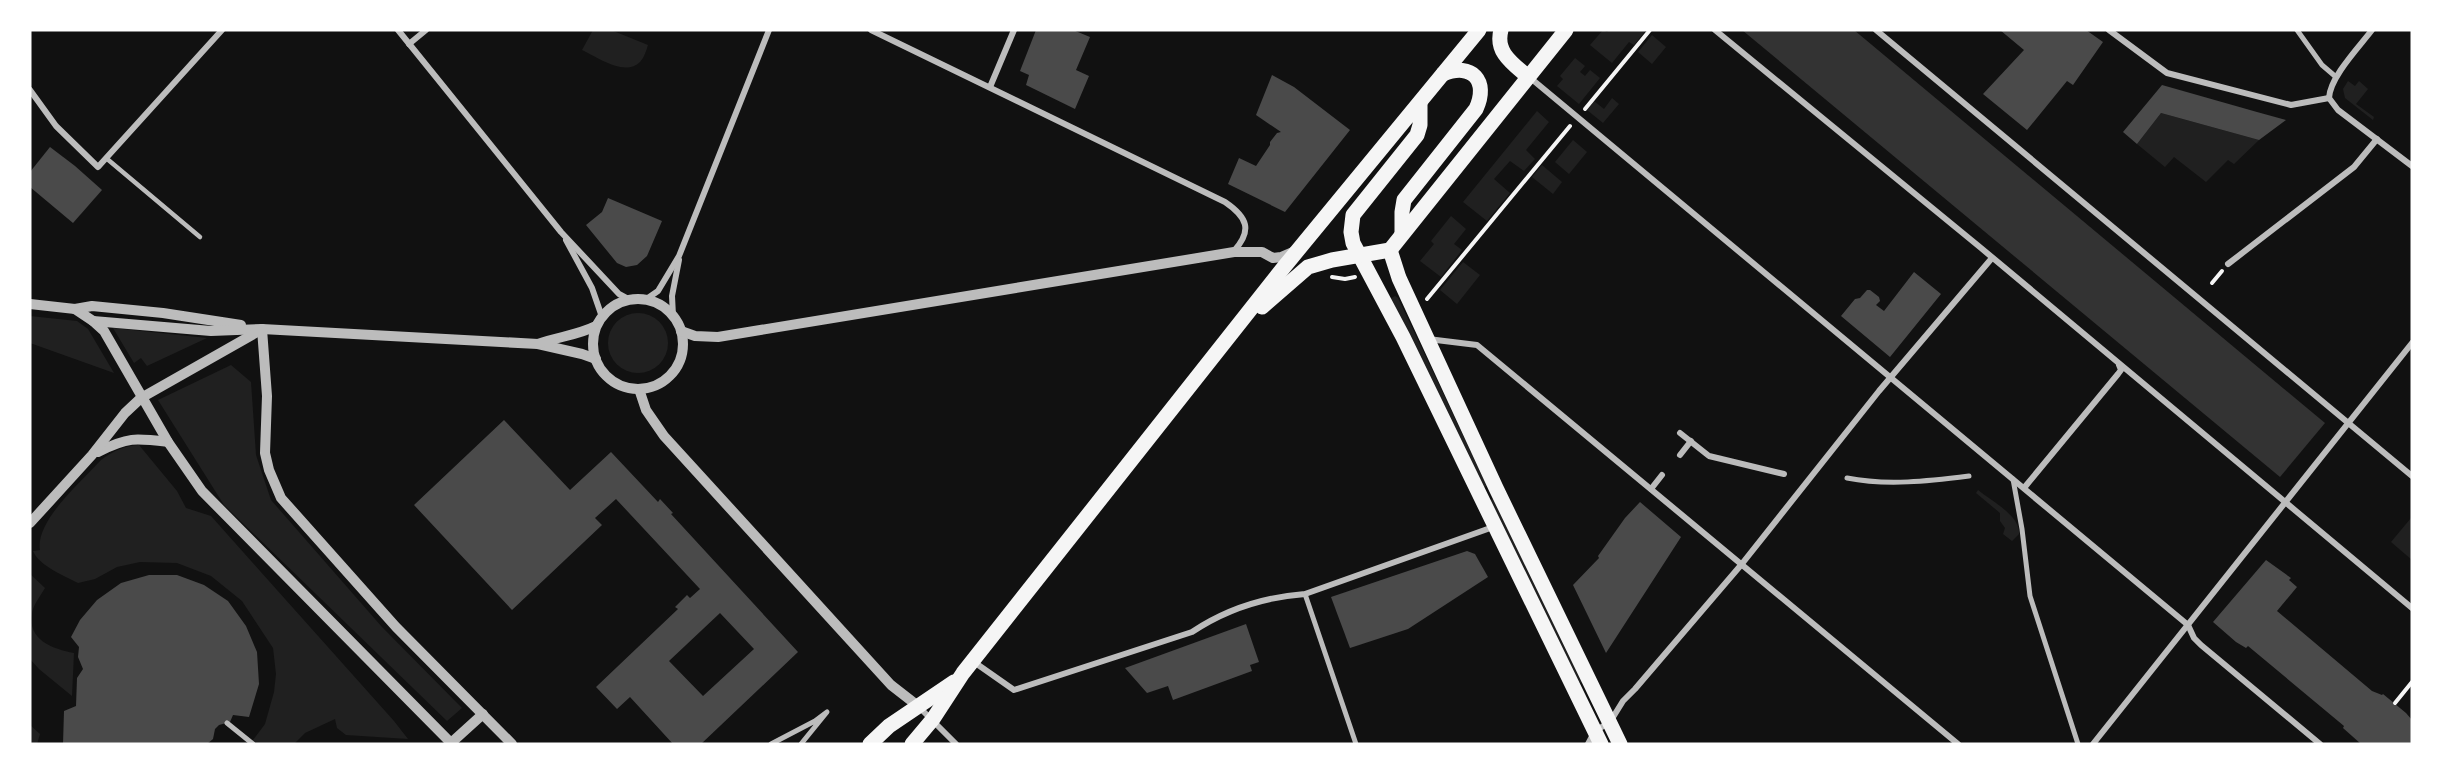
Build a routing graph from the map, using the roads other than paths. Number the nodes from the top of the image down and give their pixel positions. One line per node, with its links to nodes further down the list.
1 (222, 30): 24 (street)
2 (398, 30): 15 (street)
3 (426, 30): 15 (street)
4 (769, 30): 33 (street)
5 (871, 30): 19 (street)
6 (1014, 30): 19 (street)
7 (1479, 30): 16 (main road)
8 (1501, 30): 17 (main road)
9 (1566, 30): 17 (main road)
10 (1715, 30): 34 (street)
11 (1876, 30): 54 (street)
12 (2109, 30): 21 (street)
13 (2297, 30): 18 (street)
14 (2372, 30): 18 (street)
15 (409, 44): 26 (street)
16 (1443, 74): 22 (main road); 27 (main road)
17 (1527, 76): 27 (main road); 51 (street)
18 (2336, 77): 21 (street)
19 (990, 87): 31 (street)
20 (30, 90): 24 (street)
21 (2329, 98): 23 (street)
22 (1420, 103): 29 (main road); 32 (main road)
23 (2377, 139): 25 (street); 35 (street)
24 (106, 158): 28 (lane)
25 (2412, 166)
26 (561, 232): 36 (street); 42 (street)
27 (1402, 233): 30 (main road)
28 (201, 237)
29 (1298, 250): 31 (street); 43 (main road)
30 (1390, 250): 32 (main road); 46 (main road)
31 (1234, 252): 45 (street)
32 (1360, 255): 43 (main road); 70 (main road)
33 (679, 256): 37 (street); 40 (street)
34 (1992, 258): 50 (street); 51 (street)
35 (2228, 264)
36 (630, 300): 37 (street); 42 (street)
37 (645, 300): 40 (street)
38 (30, 304): 39 (street)
39 (75, 309): 41 (street); 44 (street)
40 (673, 316): 45 (street)
41 (93, 321): 44 (street); 53 (street)
42 (599, 321): 48 (street); 49 (street)
43 (1241, 324): 75 (main road)
44 (262, 329): 48 (street); 53 (street); 78 (street)
45 (681, 332): 52 (street)
46 (1428, 339): 67 (street); 80 (main road)
47 (2412, 343): 54 (street)
48 (538, 344): 49 (street)
49 (596, 359): 52 (street)
50 (2119, 365): 66 (street); 68 (street)
51 (1891, 378): 65 (street); 71 (street)
52 (639, 389): 77 (street)
53 (141, 398): 57 (street); 59 (street)
54 (2349, 422): 63 (street); 68 (street)
55 (1680, 433): 56 (street)
56 (1691, 441): 58 (street); 60 (street)
57 (168, 442): 59 (street); 84 (street)
58 (1680, 454)
59 (92, 455): 69 (street)
60 (1784, 474)
61 (1662, 475): 67 (street)
62 (1969, 476): 64 (street)
63 (2412, 476)
64 (1847, 478)
65 (2013, 479): 66 (street); 94 (street)
66 (2024, 488): 74 (street)
67 (1651, 489): 71 (street)
68 (2285, 504): 73 (street); 74 (street)
69 (30, 523)
70 (1496, 526): 72 (street); 82 (main road)
71 (1741, 565): 80 (street); 93 (street)
72 (1305, 594): 75 (street); 91 (street)
73 (2412, 608)
74 (2188, 625): 95 (street); 96 (street)
75 (973, 661): 76 (main road)
76 (958, 679): 77 (main road); 79 (main road)
77 (918, 706): 79 (street); 88 (main road)
78 (483, 714): 84 (street); 85 (street)
79 (933, 719): 89 (main road); 90 (street)
80 (1610, 722): 82 (street); 92 (main road)
81 (227, 723): 83 (street)
82 (1594, 740)
83 (253, 744)
84 (452, 744)
85 (512, 744)
86 (771, 744): 87 (street)
87 (801, 744)
88 (870, 744)
89 (912, 744)
90 (956, 744)
91 (1356, 744)
92 (1620, 744)
93 (1958, 744)
94 (2078, 744)
95 (2093, 744)
96 (2320, 744)

